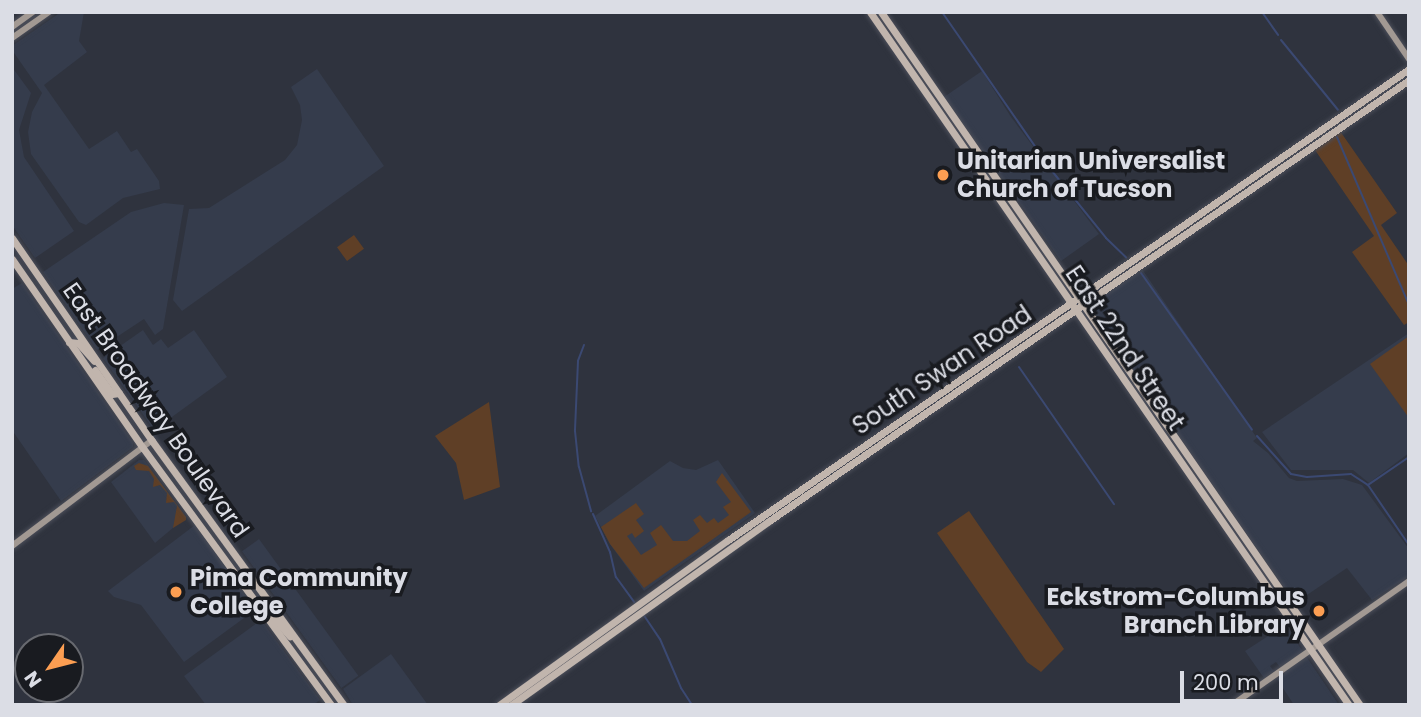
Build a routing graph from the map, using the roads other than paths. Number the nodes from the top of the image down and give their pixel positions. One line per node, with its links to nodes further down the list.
1 (33, 12): 6 (street)
2 (870, 12): 9 (main road, East 22nd Street)
3 (881, 12): 8 (main road, East 22nd Street)
4 (1377, 12): 10 (street)
5 (47, 13): 7 (street)
6 (12, 27)
7 (12, 38)
8 (906, 48): 9 (main road); 13 (main road, East 22nd Street)
9 (898, 53): 14 (main road, East 22nd Street)
10 (1409, 58)
11 (1409, 69): 17 (main road, South Swan Road)
12 (1409, 79): 17 (main road, South Swan Road)
13 (970, 140): 14 (main road); 17 (main road, East 22nd Street)
14 (962, 146): 18 (main road, East 22nd Street)
15 (12, 238): 21 (main road, East Broadway Boulevard)
16 (12, 259): 19 (main road, East Broadway Boulevard)
17 (1082, 302): 18 (main road, South Swan Road); 30 (main road, East 22nd Street)
18 (1074, 308): 28 (main road, South Swan Road); 30 (main road, East 22nd Street)
19 (69, 342): 20 (main road, East Broadway Boulevard); 21 (main road)
20 (85, 365): 22 (main road); 24 (main road, East Broadway Boulevard)
21 (100, 366): 22 (main road, East Broadway Boulevard)
22 (119, 393): 23 (main road, East Broadway Boulevard)
23 (152, 441): 24 (street); 29 (main road, East Broadway Boulevard)
24 (143, 448): 25 (street); 27 (main road, East Broadway Boulevard)
25 (12, 546)
26 (1409, 581): 30 (street)
27 (260, 609): 29 (main road); 31 (main road, East Broadway Boulevard)
28 (635, 612): 33 (main road, South Swan Road); 34 (main road, South Swan Road)
29 (297, 640): 32 (main road, East Broadway Boulevard)
30 (1314, 646): 35 (street); 36 (main road, East 22nd Street); 37 (main road, East 22nd Street)
31 (331, 705)
32 (344, 705)
33 (499, 705)
34 (511, 705)
35 (1232, 705)
36 (1349, 705)
37 (1360, 705)

